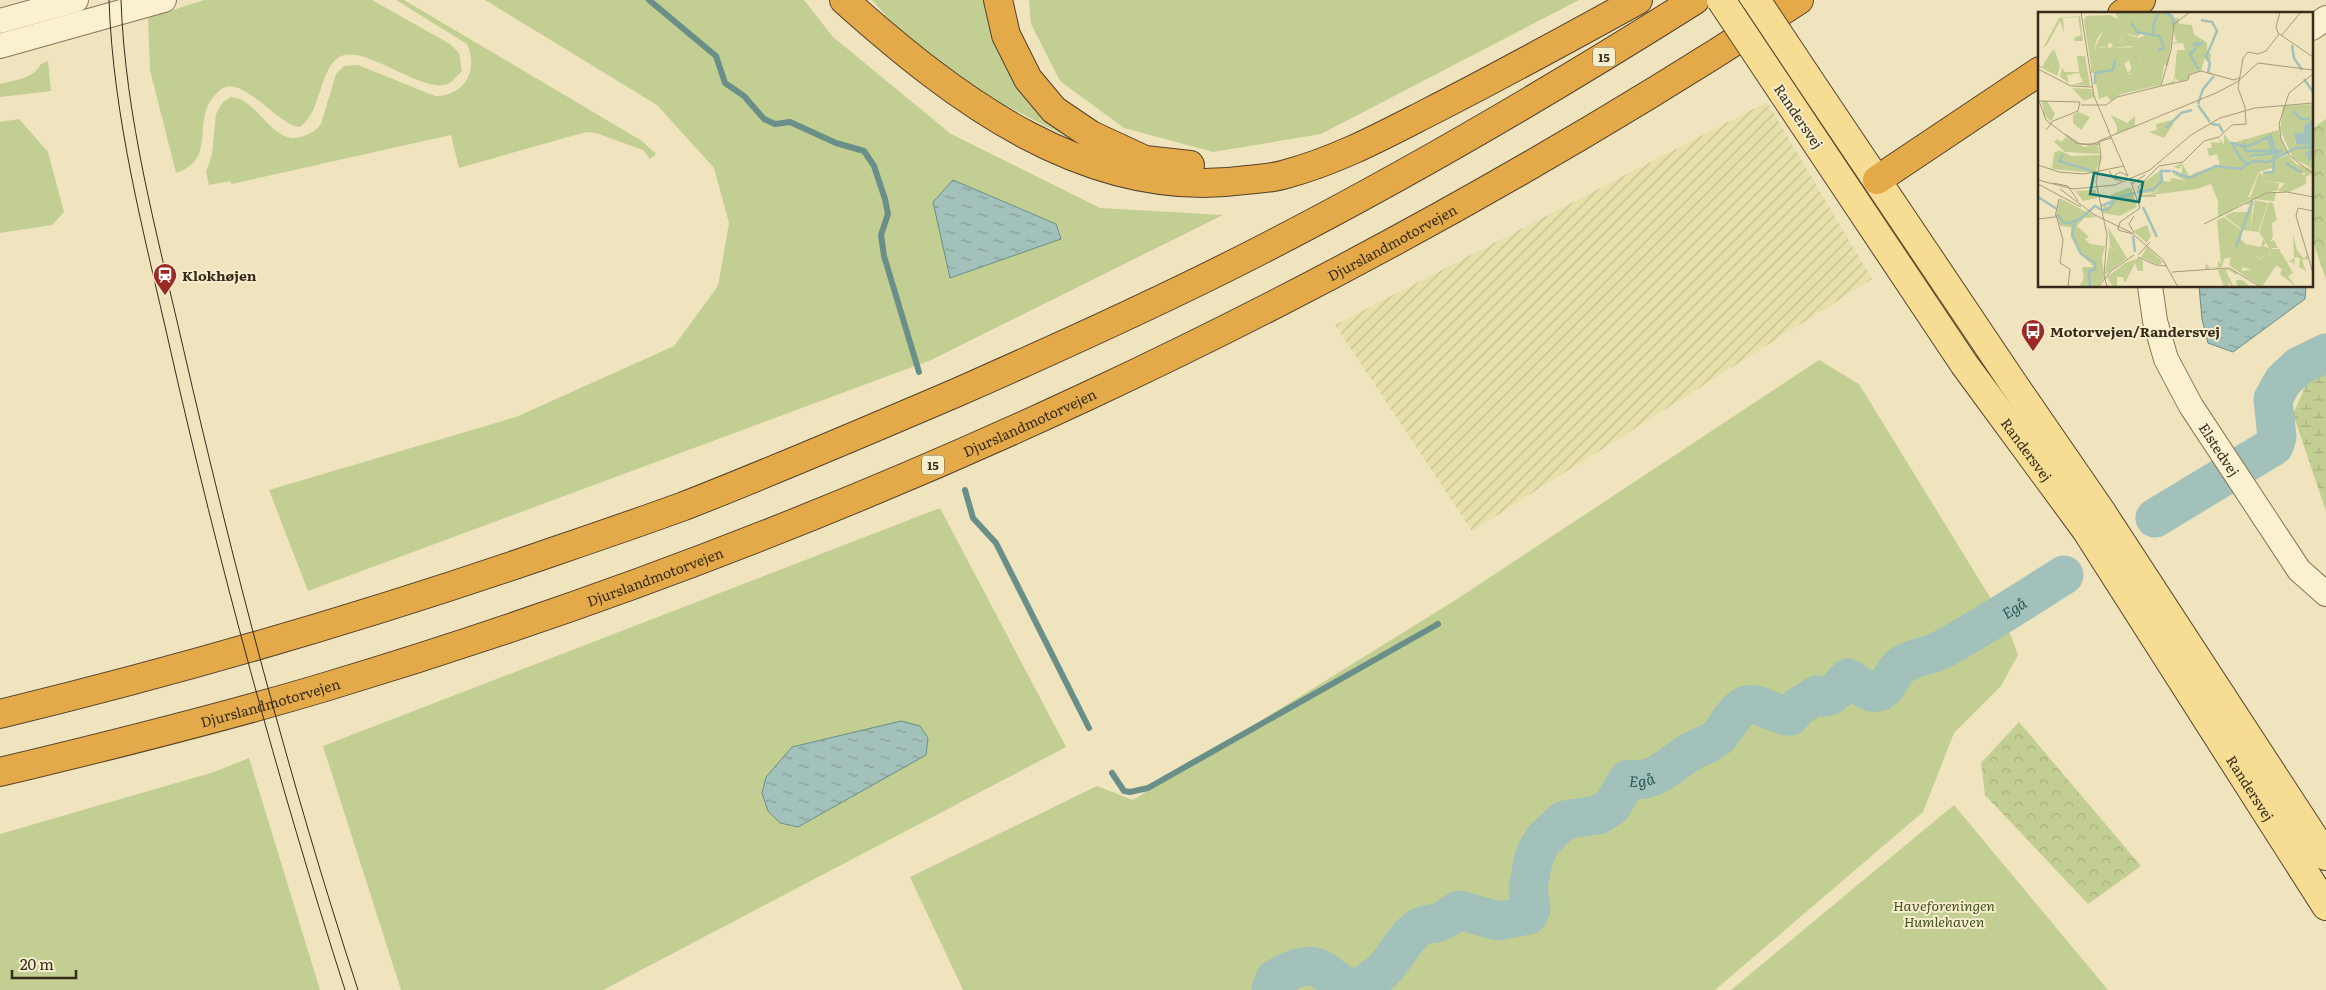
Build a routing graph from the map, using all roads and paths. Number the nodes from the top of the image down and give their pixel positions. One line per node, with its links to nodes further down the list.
1 (76, 0): 13 (street)
2 (164, 0): 15 (street)
3 (844, 0): 17 (highway)
4 (998, 0): 17 (highway)
5 (1638, 0): 17 (highway)
6 (1695, 0): 22 (highway, 15)
7 (1721, 0): 19 (main road, Randersvej, bridge)
8 (1756, 0): 18 (main road, Randersvej, bridge)
9 (1799, 0): 23 (highway, Djurslandmotorvejen / 15)
10 (2141, 0): 11 (highway)
11 (2125, 12)
12 (2326, 18): 14 (street)
13 (0, 21)
14 (2314, 27)
15 (0, 46)
16 (2038, 72): 18 (highway)
17 (1392, 131)
18 (1877, 180): 19 (main road); 24 (main road, Randersvej)
19 (1852, 196): 25 (main road, Randersvej)
20 (2150, 288): 21 (street, Elstedvej)
21 (2326, 594)
22 (0, 714)
23 (0, 772)
24 (2326, 856)
25 (2326, 906)

